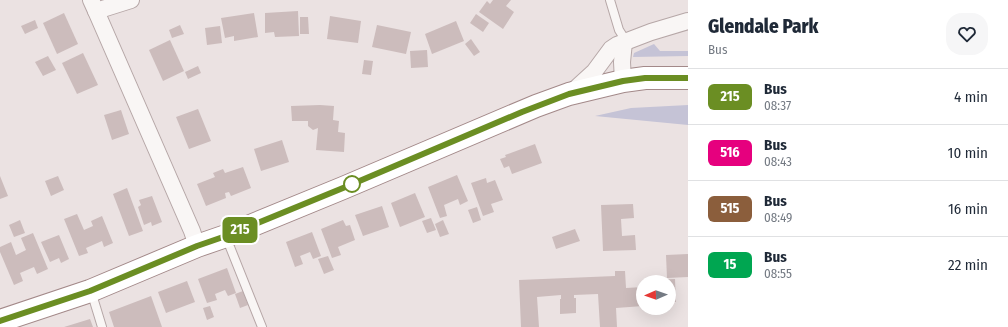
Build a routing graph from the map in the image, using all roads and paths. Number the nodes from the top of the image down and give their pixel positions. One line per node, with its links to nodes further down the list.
1 (131, 0): 3 (street)
2 (610, 0): 5 (lane)
3 (94, 5): 10 (street)
4 (688, 21): 5 (street)
5 (625, 42): 7 (street); 8 (street)
6 (688, 78): 7 (highway)
7 (623, 81): 8 (highway)
8 (569, 94): 9 (highway)
9 (226, 236): 10 (highway); 14 (lane)
10 (197, 246): 11 (highway)
11 (90, 291): 12 (highway); 13 (lane)
12 (0, 321)
13 (102, 327)
14 (262, 327)

